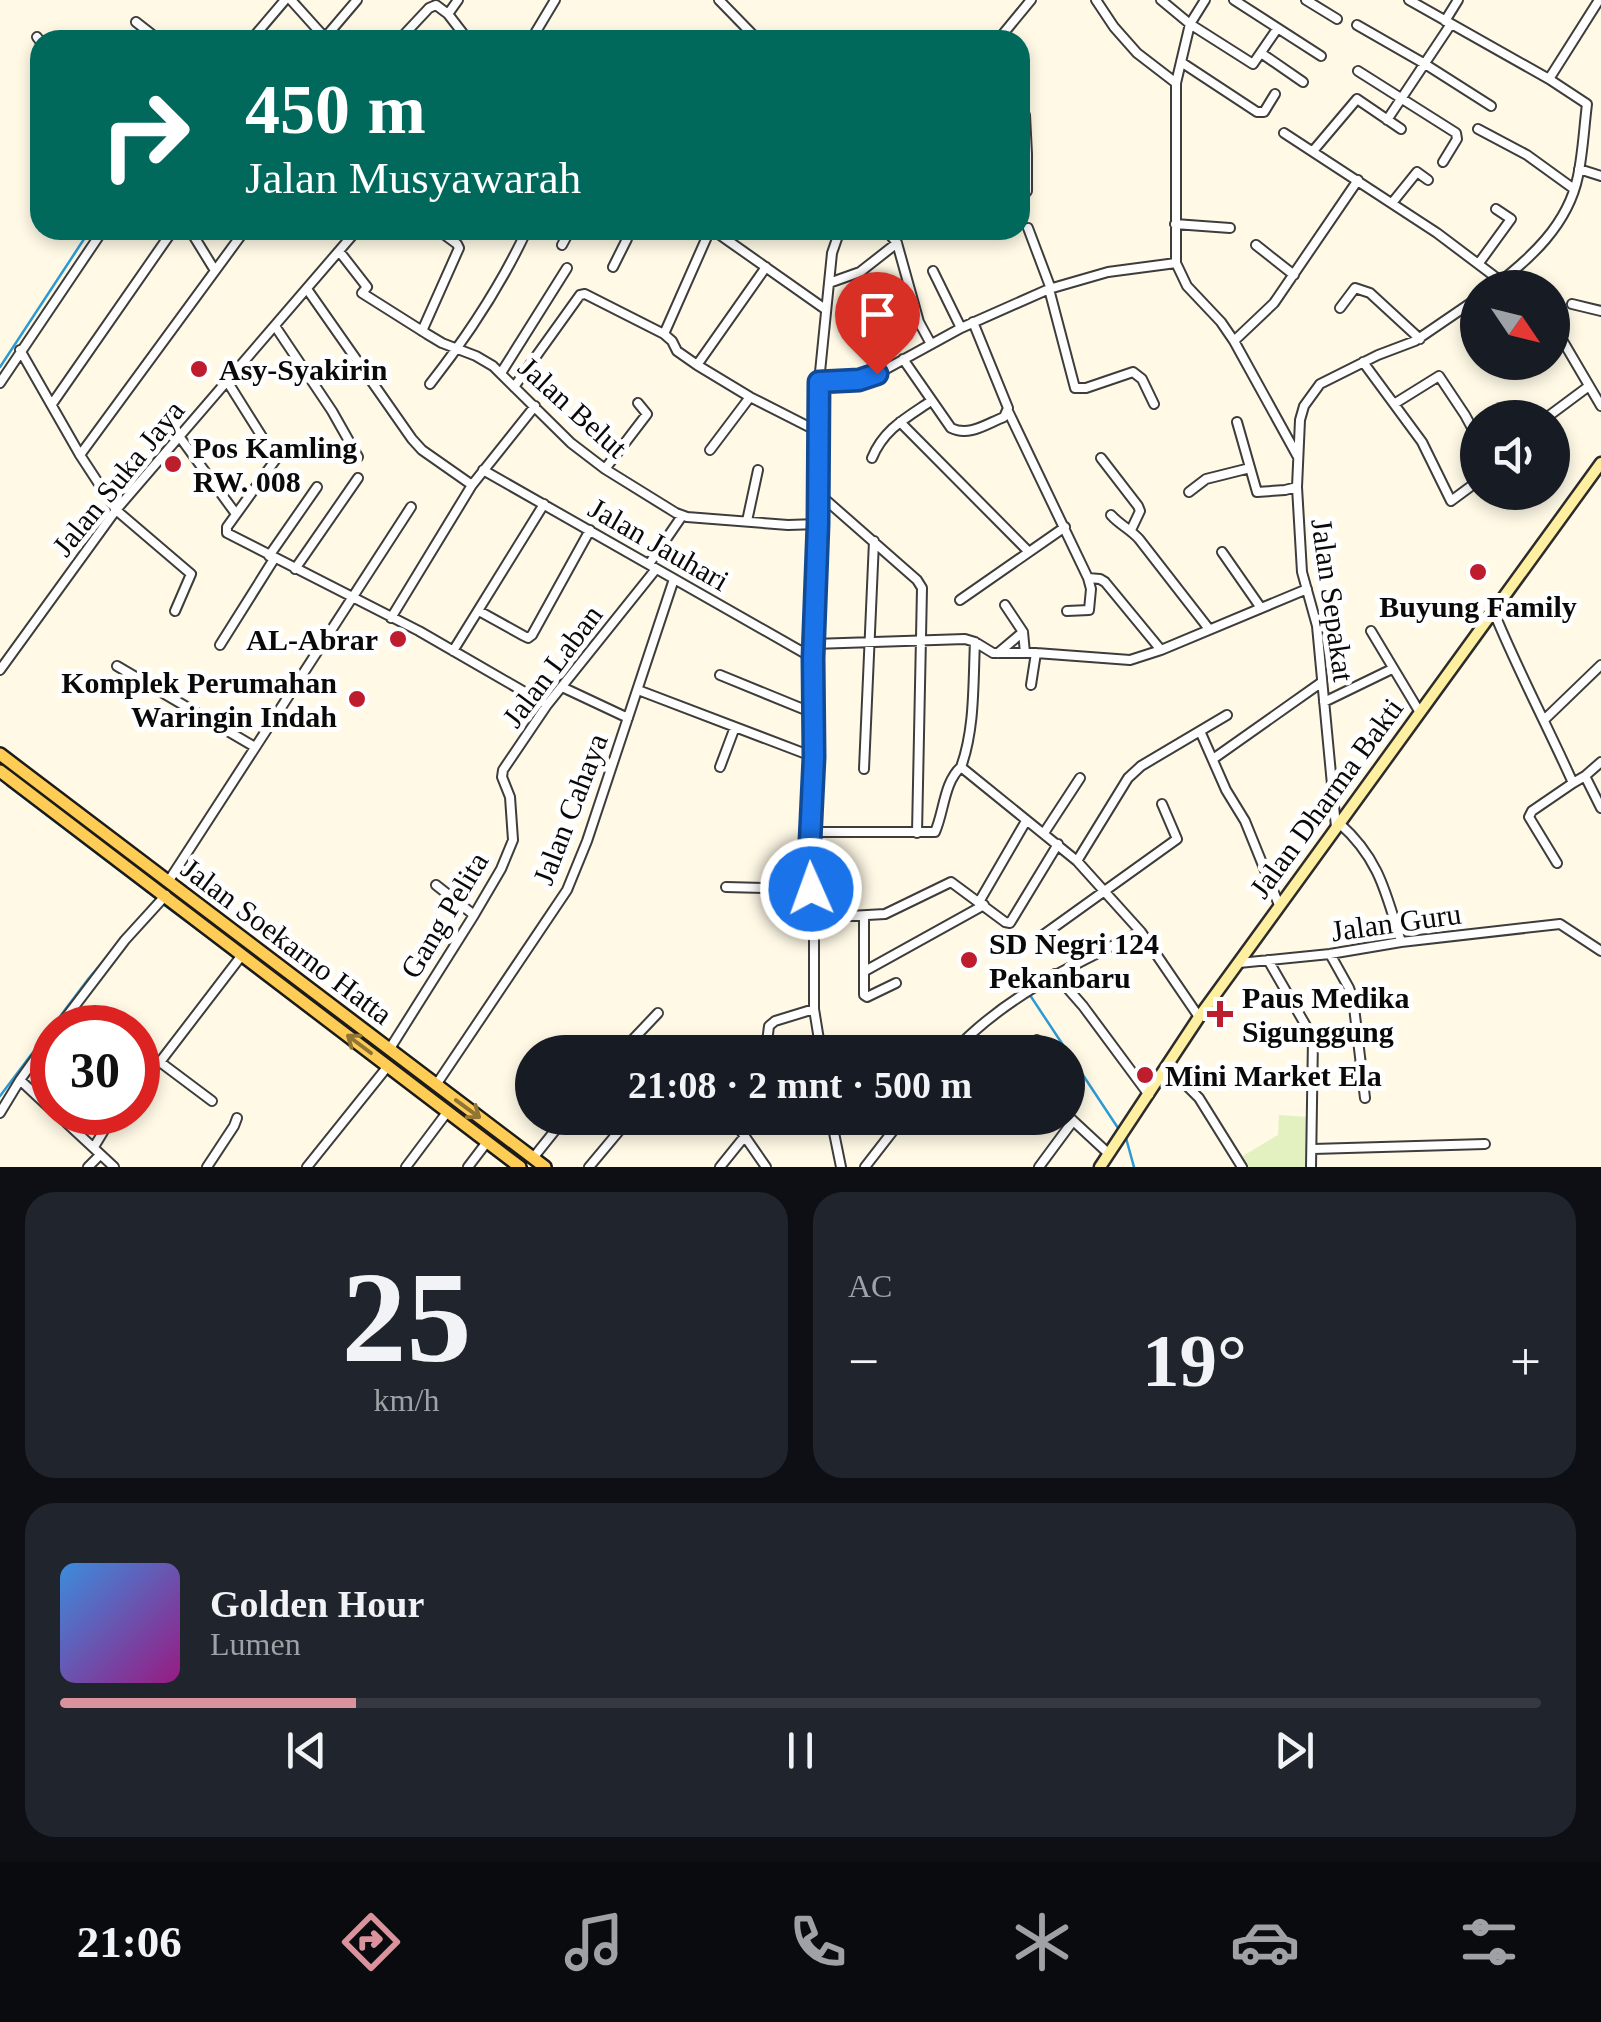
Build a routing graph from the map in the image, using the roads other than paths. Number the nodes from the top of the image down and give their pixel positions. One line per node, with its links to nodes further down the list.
1 (288, 0): 23 (street); 24 (street)
2 (358, 0): 25 (street)
3 (458, 0): 15 (street)
4 (554, 0): 28 (street)
5 (719, 0): 29 (street)
6 (1031, 0): 30 (street)
7 (1096, 0): 37 (street)
8 (1161, 0): 19 (street)
9 (1205, 0): 19 (street)
10 (1234, 0): 21 (street)
11 (1306, 0): 16 (street)
12 (1409, 0): 18 (street)
13 (1458, 0): 18 (street)
14 (1599, 0): 36 (street)
15 (448, 14): 26 (street); 27 (street)
16 (1336, 19)
17 (136, 22): 22 (street)
18 (1448, 22): 34 (street); 36 (street)
19 (1190, 24): 31 (street); 33 (street)
20 (1357, 25): 34 (street)
21 (1277, 29): 31 (street); 32 (street)
22 (146, 30)
23 (260, 30)
24 (316, 30)
25 (333, 30)
26 (409, 30)
27 (460, 30)
28 (537, 30)
29 (747, 30)
30 (1006, 30)
31 (1261, 53): 38 (street)
32 (1321, 56)
33 (1181, 62): 37 (street); 39 (street)
34 (1425, 64): 40 (street); 41 (street)
35 (1358, 71): 40 (street)
36 (1549, 79): 48 (street)
37 (1176, 82): 55 (street)
38 (1303, 82)
39 (1275, 94)
40 (1402, 98): 42 (street); 47 (street)
41 (1491, 106)
42 (1388, 120): 43 (street); 46 (street)
43 (1401, 130)
44 (1478, 130): 52 (street)
45 (1284, 133): 46 (street)
46 (1314, 152): 50 (street)
47 (1443, 162)
48 (1579, 169): 49 (street); 52 (street)
49 (1601, 176)
50 (1358, 180): 53 (street); 83 (street)
51 (1428, 180): 53 (street)
52 (1574, 189): 81 (street)
53 (1392, 203): 75 (street)
54 (1496, 210): 75 (street)
55 (1175, 224): 56 (street); 74 (street)
56 (1230, 228)
57 (1030, 234): 86 (street)
58 (96, 240): 101 (street)
59 (166, 240): 116 (street)
60 (196, 240): 79 (street)
61 (237, 240): 79 (street)
62 (348, 240): 73 (street, Jalan Suka Jaya)
63 (452, 240): 95 (street)
64 (522, 240): 100 (street)
65 (565, 240): 71 (street)
66 (626, 240): 77 (street)
67 (707, 240): 96 (street)
68 (727, 240): 76 (street)
69 (837, 240): 84 (street)
70 (897, 242): 84 (street); 99 (street)
71 (562, 245)
72 (1256, 245): 83 (street)
73 (339, 251): 85 (street, Jalan Suka Jaya); 95 (street, Jalan Belut)
74 (1176, 263): 86 (street); 98 (street)
75 (1478, 263): 80 (street)
76 (766, 266): 89 (street); 105 (street)
77 (613, 267)
78 (567, 268): 106 (street)
79 (214, 269): 129 (street)
80 (1488, 270)
81 (1514, 270)
82 (933, 271): 94 (street)
83 (1294, 275): 98 (street)
84 (829, 283): 89 (street)
85 (307, 289): 93 (street, Jalan Suka Jaya); 140 (street)
86 (1050, 289): 92 (street); 118 (street)
87 (1572, 304): 91 (street)
88 (1340, 308): 97 (street)
89 (825, 310): 108 (street)
90 (1460, 311): 97 (street, Jalan Sepakat)
91 (1601, 312)
92 (973, 322): 94 (street); 123 (street)
93 (274, 326): 107 (street, Jalan Suka Jaya); 130 (street)
94 (961, 328): 99 (street)
95 (422, 332): 100 (street, Jalan Belut)
96 (664, 334): 105 (street); 112 (street)
97 (1420, 339): 104 (street, Jalan Sepakat)
98 (1234, 342): 131 (street)
99 (931, 344): 103 (street)
100 (458, 348): 106 (street, Jalan Belut); 110 (street)
101 (20, 350): 109 (street); 116 (street)
102 (1570, 354): 111 (street)
103 (903, 359): 108 (street); 114 (street)
104 (1362, 362): 119 (street); 131 (street, Jalan Sepakat)
105 (697, 365): 113 (street)
106 (501, 373): 112 (street, Jalan Belut)
107 (227, 381): 127 (street, Jalan Suka Jaya); 149 (street)
108 (819, 382): 126 (street)
109 (0, 383)
110 (430, 384)
111 (1589, 386): 115 (street); 121 (street)
112 (514, 387): 120 (street, Jalan Belut)
113 (750, 398): 126 (street); 128 (street)
114 (931, 400): 123 (street); 124 (street)
115 (1570, 400)
116 (52, 404): 129 (street)
117 (638, 404): 136 (street)
118 (1154, 404)
119 (1394, 404): 122 (street); 145 (street)
120 (535, 406): 136 (street, Jalan Belut); 137 (street)
121 (1601, 406)
122 (1460, 408)
123 (1008, 411): 154 (street)
124 (900, 422): 132 (street); 158 (street)
125 (1237, 422): 135 (street)
126 (819, 432): 144 (street)
127 (179, 436): 148 (street, Jalan Suka Jaya); 149 (street)
128 (710, 450)
129 (80, 455): 148 (street)
130 (358, 456)
131 (1298, 457): 142 (street, Jalan Sepakat)
132 (872, 458)
133 (1101, 458): 156 (street)
134 (1601, 463): 171 (main road, Jalan Dharma Bakti)
135 (1250, 468): 142 (street); 143 (street)
136 (605, 469): 150 (street, Jalan Belut)
137 (482, 470): 140 (street); 146 (street, Jalan Jauhari)
138 (758, 470): 152 (street)
139 (358, 478): 162 (street)
140 (472, 485): 174 (street)
141 (317, 486): 160 (street)
142 (1297, 486): 165 (street, Jalan Sepakat)
143 (1189, 492)
144 (818, 493): 153 (street); 157 (street)
145 (1460, 495)
146 (544, 504): 155 (street, Jalan Jauhari); 172 (street)
147 (411, 506): 166 (street)
148 (116, 510): 170 (street); 192 (street, Jalan Suka Jaya)
149 (236, 514): 160 (street)
150 (682, 516): 152 (street, Jalan Belut); 161 (street, Jalan Laban)
151 (1111, 516): 156 (street)
152 (747, 521): 153 (street, Jalan Belut)
153 (818, 524): 181 (street)
154 (1065, 527): 158 (street); 164 (street)
155 (590, 530): 161 (street, Jalan Jauhari); 172 (street)
156 (1130, 530): 175 (street)
157 (874, 542): 178 (street); 179 (street)
158 (1029, 552): 167 (street)
159 (1222, 552): 169 (street)
160 (272, 558): 162 (street); 182 (street)
161 (653, 566): 163 (street, Jalan Jauhari); 196 (street, Jalan Laban)
162 (295, 570): 166 (street)
163 (674, 578): 188 (street, Jalan Jauhari); 197 (street, Jalan Cahaya)
164 (1088, 578): 173 (street); 183 (street)
165 (1307, 589): 169 (street); 194 (street, Jalan Sepakat)
166 (351, 598): 174 (street); 207 (street)
167 (960, 600)
168 (1005, 604): 177 (street)
169 (1261, 608): 175 (street)
170 (175, 610)
171 (1493, 610): 200 (main road, Jalan Dharma Bakti); 204 (street)
172 (480, 611): 184 (street)
173 (1067, 611)
174 (391, 618): 184 (street)
175 (1209, 629): 183 (street)
176 (1371, 631): 191 (street)
177 (1024, 632): 185 (street); 186 (street)
178 (871, 640): 179 (street); 181 (street); 214 (street)
179 (922, 642): 180 (street); 225 (street)
180 (975, 642): 185 (street); 212 (street)
181 (813, 644): 188 (street)
182 (220, 645)
183 (1161, 650): 187 (street)
184 (454, 651): 199 (street)
185 (998, 653): 186 (street)
186 (1025, 653): 187 (street)
187 (1036, 653): 195 (street)
188 (813, 658): 201 (street)
189 (1601, 665): 204 (street)
190 (118, 666): 207 (street)
191 (1392, 669): 198 (street); 200 (street)
192 (0, 670)
193 (720, 675): 201 (street)
194 (1322, 682): 198 (street, Jalan Sepakat); 210 (street)
195 (1031, 685)
196 (562, 686): 199 (street, Jalan Laban); 203 (street)
197 (638, 690): 203 (street, Jalan Cahaya); 205 (street)
198 (1324, 702): 223 (street, Jalan Sepakat)
199 (548, 705): 219 (street, Jalan Laban)
200 (1419, 711): 223 (main road, Jalan Dharma Bakti)
201 (814, 714): 209 (street)
202 (1227, 715): 206 (street)
203 (628, 718): 266 (street, Jalan Cahaya)
204 (1544, 720): 218 (street)
205 (736, 728): 209 (street); 213 (street)
206 (1200, 731): 210 (street); 228 (street)
207 (255, 747): 234 (street)
208 (0, 754): 234 (main road, Jalan Soekarno Hatta)
209 (814, 757): 224 (street)
210 (1213, 759): 236 (street)
211 (1601, 762): 216 (street)
212 (961, 767): 222 (street); 225 (street)
213 (720, 768)
214 (864, 769)
215 (0, 771): 234 (main road, Jalan Soekarno Hatta)
216 (1585, 776): 218 (street); 221 (street)
217 (1080, 778): 226 (street)
218 (1573, 783): 229 (street)
219 (510, 796): 237 (street, Gang Pelita)
220 (1162, 804): 233 (street)
221 (1601, 808)
222 (1026, 820): 226 (street); 235 (street)
223 (1337, 825): 236 (main road, Jalan Dharma Bakti); 242 (street)
224 (810, 832): 225 (street); 232 (street)
225 (917, 833)
226 (1044, 833): 227 (street)
227 (1058, 844): 228 (street); 235 (street)
228 (1077, 861): 233 (street)
229 (1557, 863)
230 (436, 885): 237 (street)
231 (726, 887): 232 (street)
232 (811, 889): 239 (street)
233 (1104, 892): 240 (street); 241 (street)
234 (164, 895): 245 (main road, Jalan Soekarno Hatta); 251 (main road, Jalan Soekarno Hatta); 253 (street)
235 (981, 904): 238 (street); 248 (street)
236 (1280, 905): 247 (main road, Jalan Dharma Bakti)
237 (474, 915): 261 (street, Gang Pelita)
238 (864, 916): 239 (street); 248 (street)
239 (814, 918): 254 (street)
240 (1140, 932): 249 (street); 256 (street)
241 (1039, 938)
242 (1401, 942): 243 (street, Jalan Guru); 244 (street, Jalan Guru)
243 (1601, 950)
244 (1330, 954): 246 (street, Jalan Guru); 269 (street)
245 (242, 955): 252 (main road, Jalan Soekarno Hatta); 270 (street)
246 (1268, 960): 247 (street, Jalan Guru); 286 (street)
247 (1238, 964): 256 (main road, Jalan Dharma Bakti)
248 (865, 971): 250 (street)
249 (1055, 974): 260 (street); 268 (street)
250 (896, 983)
251 (310, 988): 252 (main road); 261 (main road, Jalan Soekarno Hatta)
252 (301, 1000): 263 (main road, Jalan Soekarno Hatta, one-way to 252)
253 (76, 1005)
254 (814, 1009): 258 (street); 259 (street)
255 (658, 1013): 257 (street)
256 (1199, 1017): 264 (main road, Jalan Dharma Bakti)
257 (637, 1035)
258 (768, 1035)
259 (818, 1035)
260 (972, 1035)
261 (389, 1050): 266 (main road, Jalan Soekarno Hatta)
262 (30, 1066): 265 (street)
263 (388, 1067): 272 (main road, Jalan Soekarno Hatta); 293 (street)
264 (1168, 1067): 268 (main road, Jalan Dharma Bakti); 305 (street)
265 (20, 1080): 267 (street); 271 (street)
266 (436, 1086): 289 (main road, Jalan Soekarno Hatta, one-way to 289)
267 (30, 1089)
268 (1149, 1095): 287 (main road, Jalan Dharma Bakti)
269 (1365, 1098)
270 (212, 1101)
271 (2, 1103)
272 (445, 1116): 285 (main road, Jalan Soekarno Hatta); 294 (street)
273 (237, 1118): 292 (street)
274 (1085, 1132): 287 (street)
275 (81, 1135): 284 (street)
276 (101, 1135): 284 (street)
277 (551, 1135): 289 (street)
278 (616, 1135): 298 (street)
279 (835, 1135): 301 (street)
280 (889, 1135): 302 (street)
281 (1059, 1135): 303 (street)
282 (745, 1136): 299 (street); 300 (street)
283 (1485, 1144): 286 (street)
284 (94, 1146): 288 (street)
285 (483, 1146): 295 (street); 296 (main road, Jalan Soekarno Hatta)
286 (1313, 1149): 306 (street)
287 (1109, 1154): 304 (main road, Jalan Dharma Bakti)
288 (100, 1155): 290 (street); 291 (street)
289 (533, 1158): 297 (main road, Jalan Soekarno Hatta)
290 (88, 1167)
291 (114, 1167)
292 (207, 1167)
293 (307, 1167)
294 (406, 1167)
295 (468, 1167)
296 (520, 1167)
297 (545, 1167)
298 (590, 1167)
299 (720, 1167)
300 (766, 1167)
301 (841, 1167)
302 (865, 1167)
303 (1039, 1167)
304 (1100, 1167)
305 (1242, 1167)
306 (1312, 1167)

